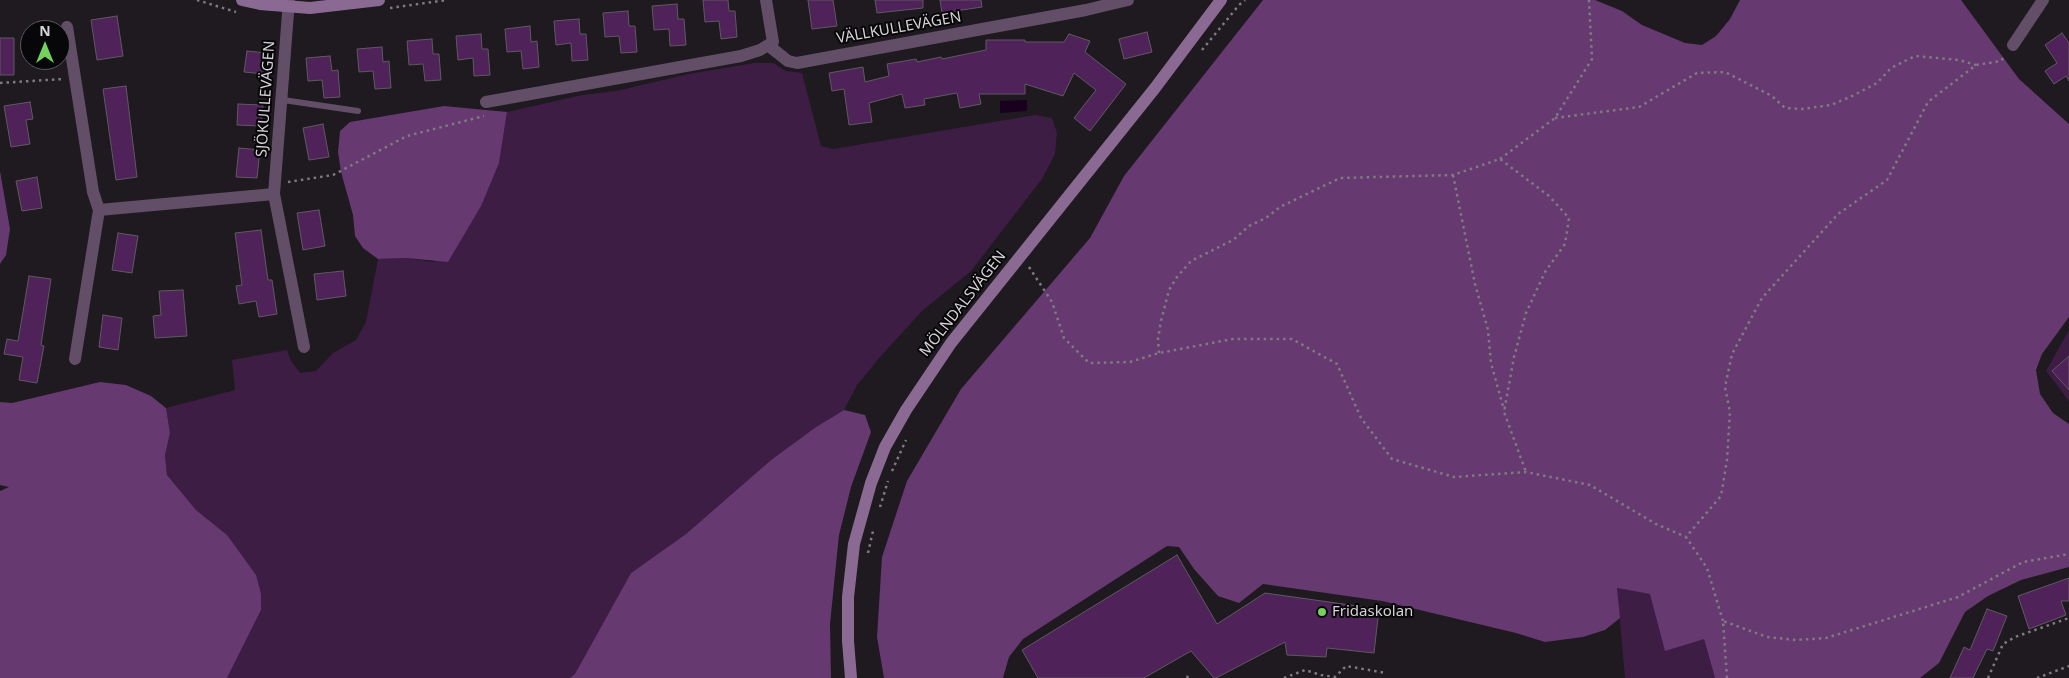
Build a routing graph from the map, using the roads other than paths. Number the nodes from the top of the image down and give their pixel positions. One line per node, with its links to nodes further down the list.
1 (242, 0): 7 (street)
2 (379, 0): 7 (street)
3 (766, 0): 9 (street)
4 (1128, 0): 9 (street, VÄLLKULLEVÄGEN)
5 (1221, 0): 18 (street, MÖLNDALSVÄGEN)
6 (2043, 0): 8 (street)
7 (289, 4): 11 (street, SJÖKULLEVÄGEN)
8 (2013, 45)
9 (769, 46): 12 (street)
10 (70, 49): 15 (street)
11 (283, 100): 13 (lane); 14 (street, SJÖKULLEVÄGEN)
12 (486, 102)
13 (358, 111)
14 (275, 188): 15 (street); 16 (street, SJÖKULLEVÄGEN)
15 (99, 210): 17 (street)
16 (304, 346)
17 (75, 359)
18 (851, 678)

